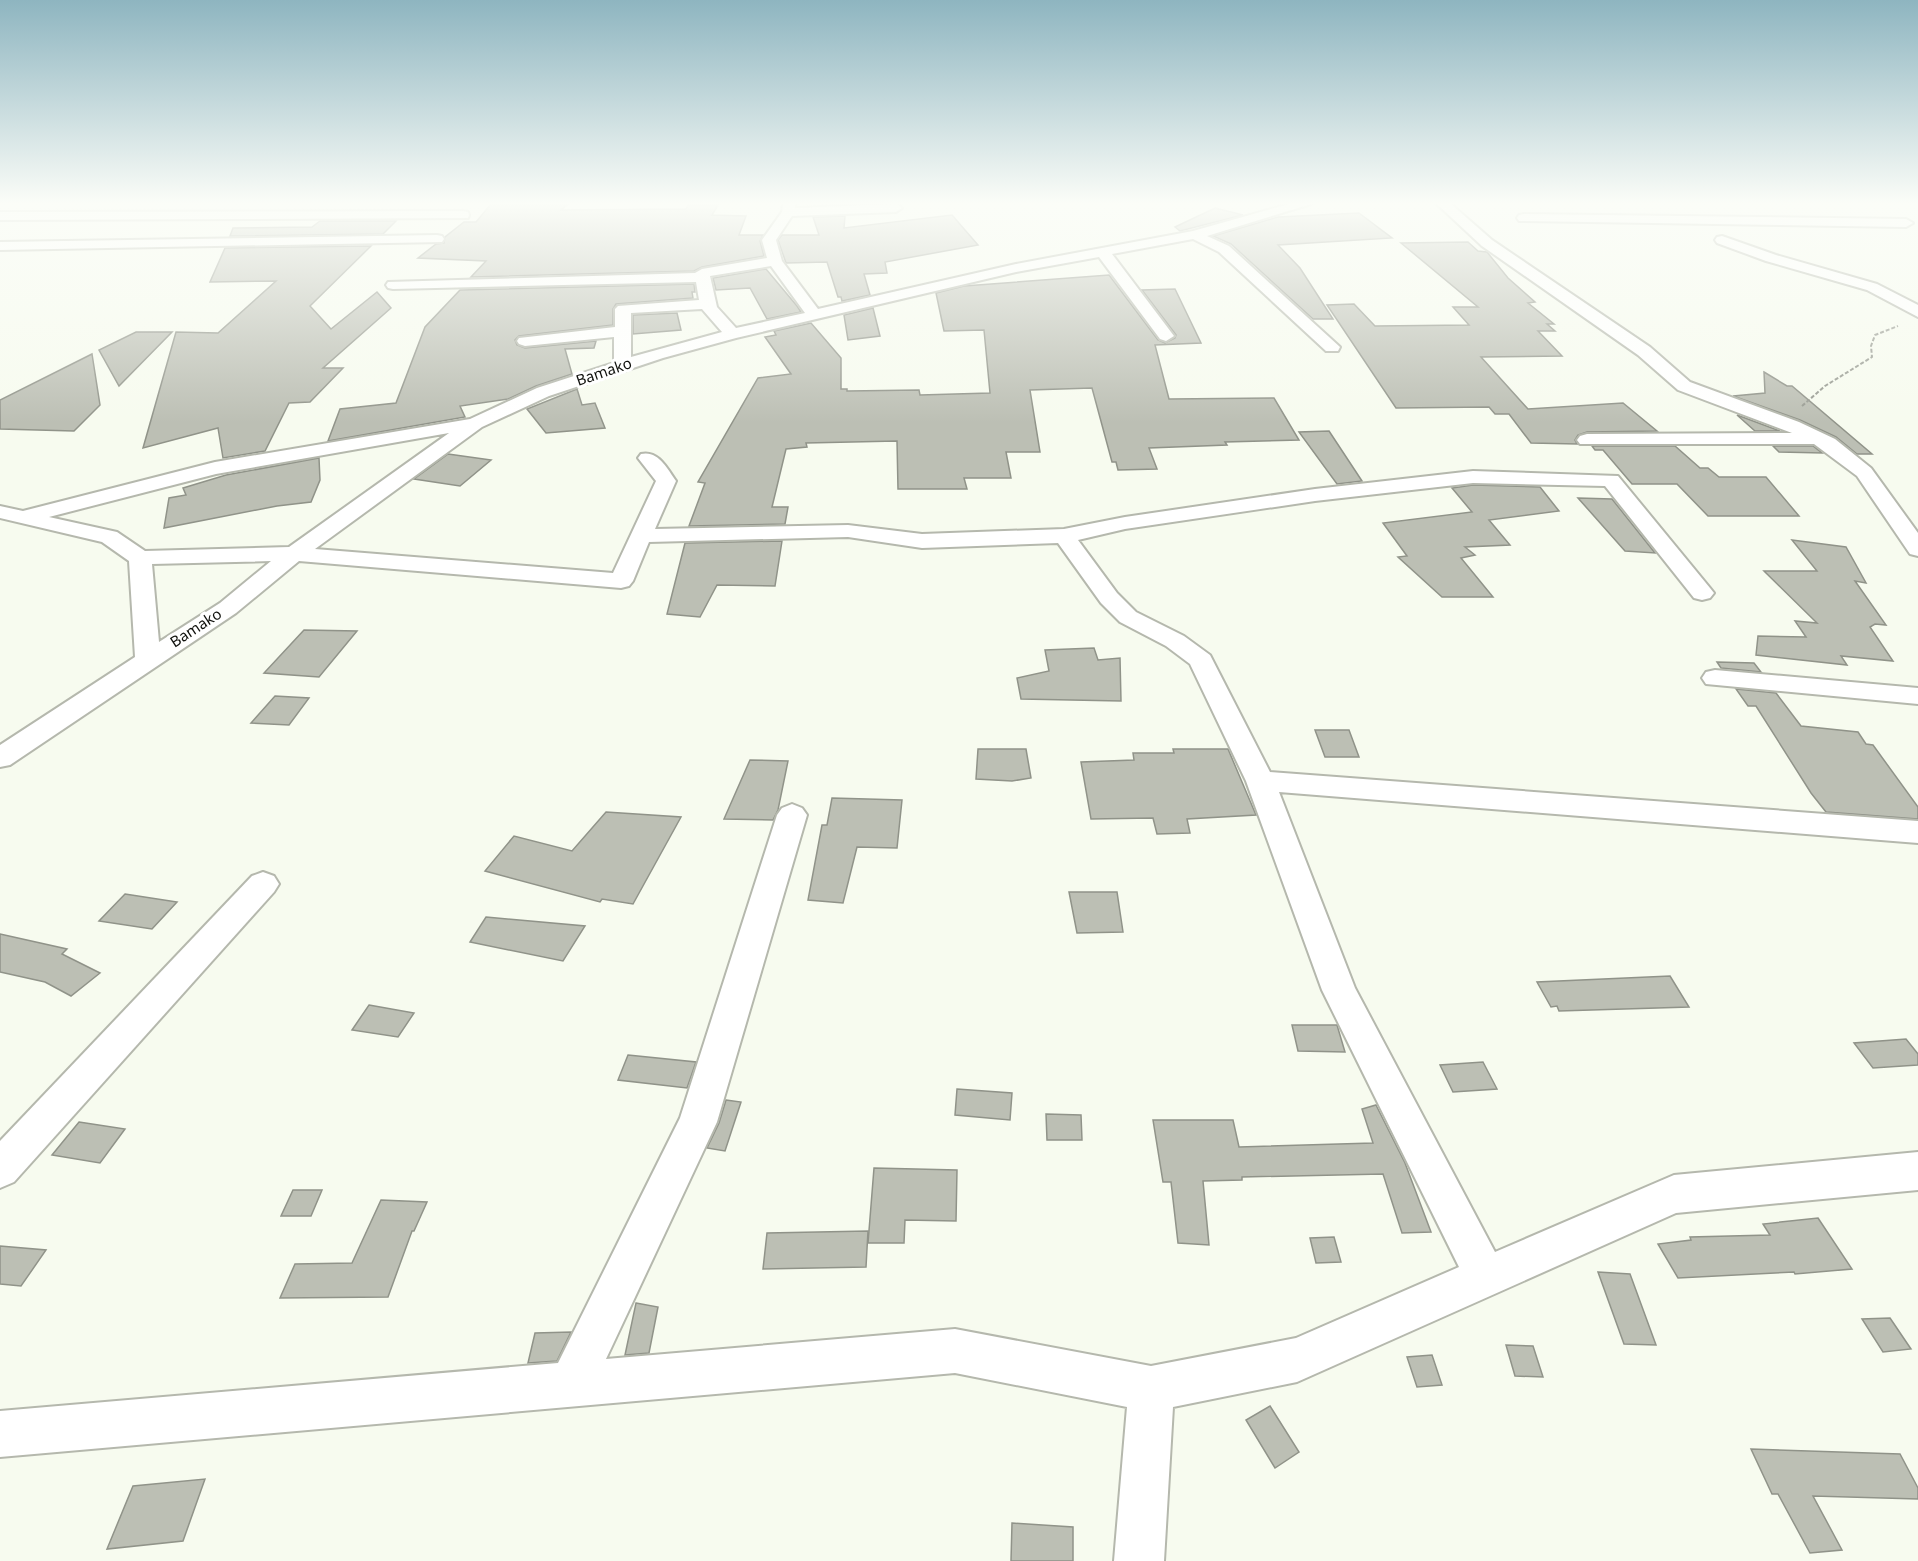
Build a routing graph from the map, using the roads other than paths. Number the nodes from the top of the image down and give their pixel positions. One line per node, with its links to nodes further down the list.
1 (400, 277): 2 (street)
2 (703, 277): 9 (street)
3 (787, 277): 11 (street)
4 (979, 277): 11 (street, Bamako)
5 (1121, 277): 14 (street)
6 (1255, 277): 16 (street)
7 (1536, 277): 19 (street)
8 (1840, 277): 10 (street)
9 (705, 304): 12 (street); 13 (street)
10 (1918, 312)
11 (815, 316): 13 (street, Bamako)
12 (623, 331): 15 (street); 17 (street)
13 (733, 334): 17 (street, Bamako)
14 (1166, 336)
15 (525, 341)
16 (1332, 347)
17 (622, 366): 18 (street, Bamako)
18 (476, 423): 23 (street); 28 (street, Bamako)
19 (1820, 439): 20 (street); 27 (street)
20 (1587, 440)
21 (648, 458): 25 (street)
22 (0, 512): 23 (street)
23 (25, 517): 24 (street); 29 (street)
24 (0, 525)
25 (641, 536): 26 (street); 28 (street)
26 (1064, 536): 30 (street); 35 (street)
27 (1918, 549)
28 (294, 554): 29 (street); 31 (street, Bamako)
29 (140, 558): 31 (street)
30 (1702, 593)
31 (148, 659): 34 (street, Bamako)
32 (1715, 678): 33 (street)
33 (1918, 696)
34 (0, 758)
35 (1260, 781): 37 (street); 41 (street)
36 (792, 815): 42 (street)
37 (1918, 832)
38 (264, 884): 39 (street)
39 (0, 1169)
40 (1918, 1171): 41 (street)
41 (1486, 1278): 43 (street)
42 (571, 1384): 43 (street); 44 (street)
43 (1150, 1389): 45 (street)
44 (0, 1434)
45 (1139, 1561)

